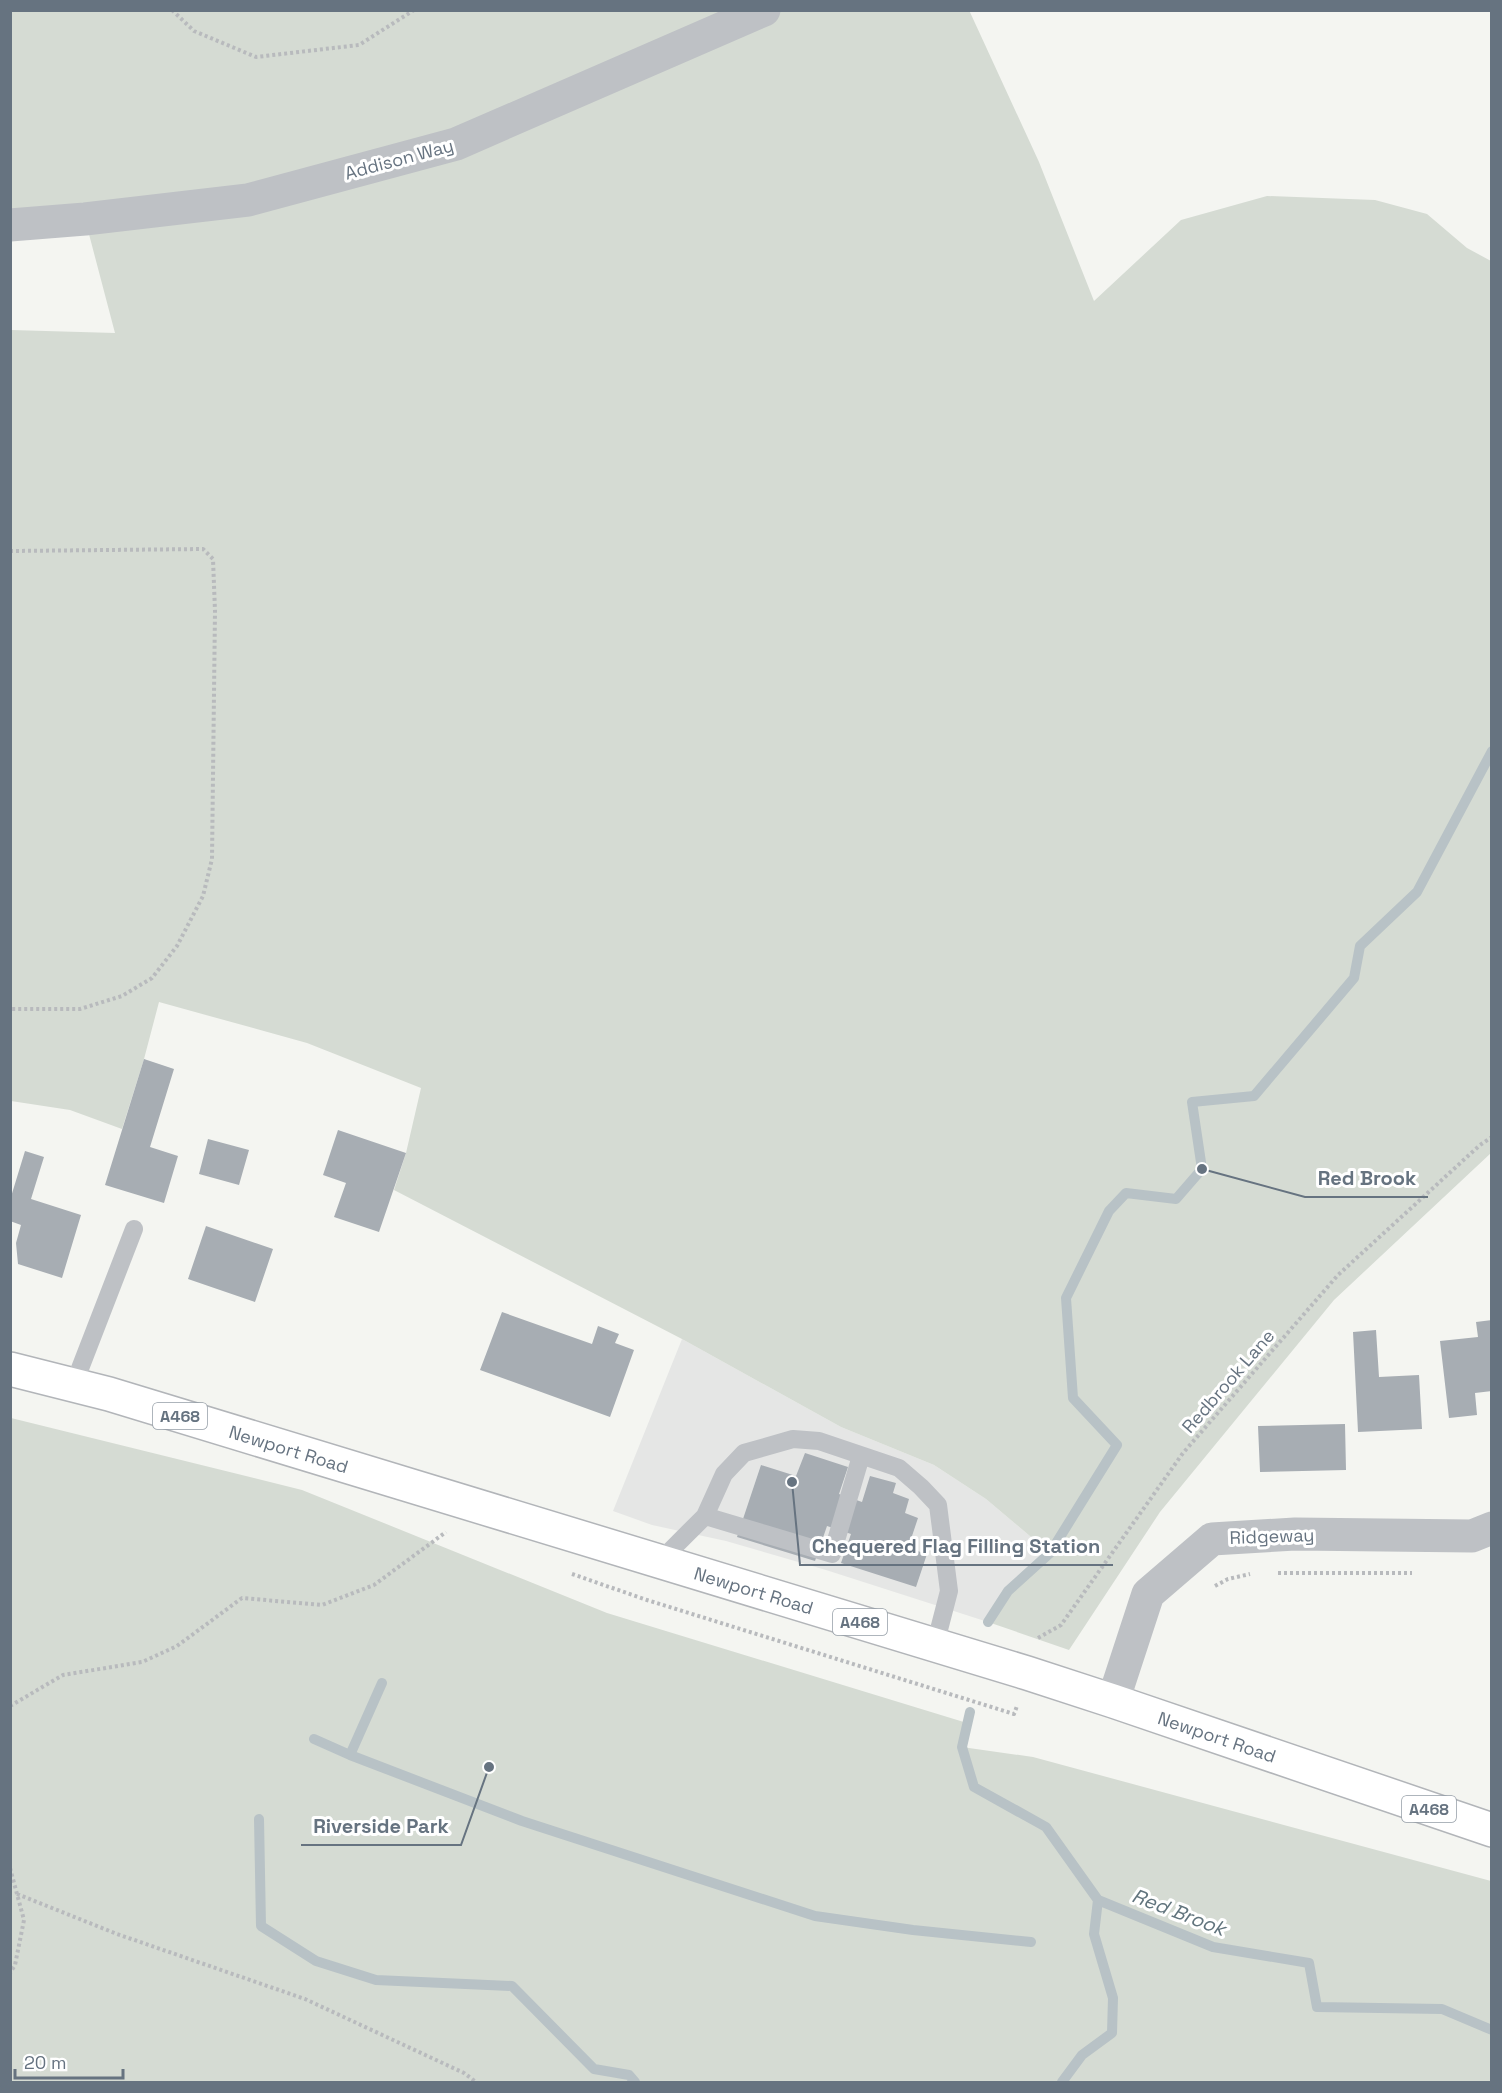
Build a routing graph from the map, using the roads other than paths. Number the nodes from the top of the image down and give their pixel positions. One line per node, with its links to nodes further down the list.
1 (764, 10): 2 (street, Addison Way)
2 (10, 225)
3 (134, 1229): 5 (lane)
4 (10, 1369): 5 (main road, Newport Road / A468)
5 (74, 1384): 9 (main road, Newport Road / A468)
6 (861, 1456): 7 (lane); 7 (lane); 10 (lane)
7 (705, 1516): 9 (lane)
8 (1491, 1528): 11 (street, Ridgeway)
9 (658, 1562): 10 (main road, Newport Road / A468)
10 (935, 1645): 11 (main road, Newport Road / A468)
11 (1113, 1701): 12 (main road, Newport Road / A468)
12 (1491, 1830)

